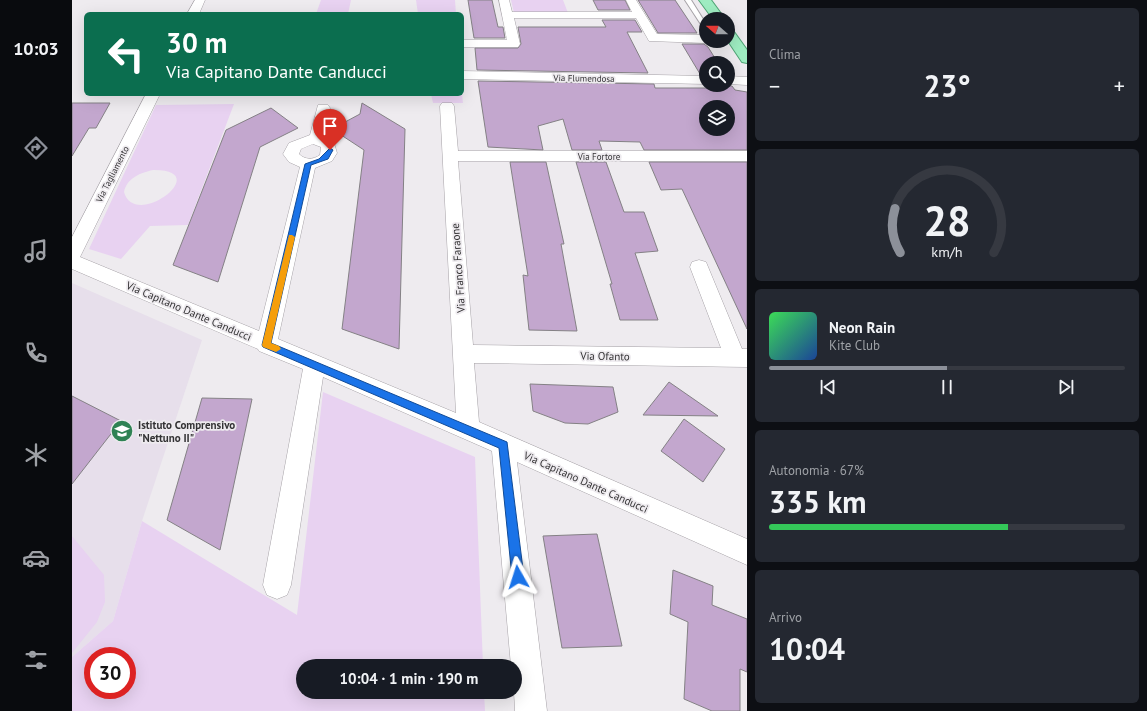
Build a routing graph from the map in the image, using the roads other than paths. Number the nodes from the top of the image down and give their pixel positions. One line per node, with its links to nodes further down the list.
1 (200, 0): 5 (street)
2 (504, 0): 8 (street)
3 (631, 0): 9 (street)
4 (697, 1): 6 (lane); 7 (main road)
5 (194, 12)
6 (701, 12)
7 (710, 12)
8 (507, 14): 9 (street); 12 (street)
9 (639, 15): 10 (street)
10 (699, 39)
11 (735, 43): 13 (main road)
12 (464, 44)
13 (747, 59)
14 (464, 75): 15 (street, Via Flumendosa)
15 (699, 80)
16 (735, 80): 17 (street)
17 (747, 81)
18 (152, 96): 25 (street, Via Tagliamento)
19 (447, 106): 22 (street, Via Franco Faraone)
20 (323, 108): 21 (street)
21 (316, 139): 24 (street); 24 (street)
22 (450, 156): 23 (street, Via Fortore); 29 (street, Via Franco Faraone)
23 (747, 156)
24 (308, 164): 28 (street)
25 (72, 255)
26 (72, 261): 28 (street, Via Capitano Dante Canducci)
27 (699, 267): 30 (street)
28 (266, 345): 31 (street, Via Capitano Dante Canducci)
29 (463, 354): 30 (street, Via Ofanto); 32 (street, Via Franco Faraone)
30 (741, 358)
31 (314, 364): 32 (street, Via Capitano Dante Canducci); 35 (street)
32 (468, 429): 33 (street, Via Capitano Dante Canducci)
33 (504, 445): 34 (street, Via Capitano Dante Canducci); 36 (street)
34 (747, 552)
35 (277, 585)
36 (531, 711)

